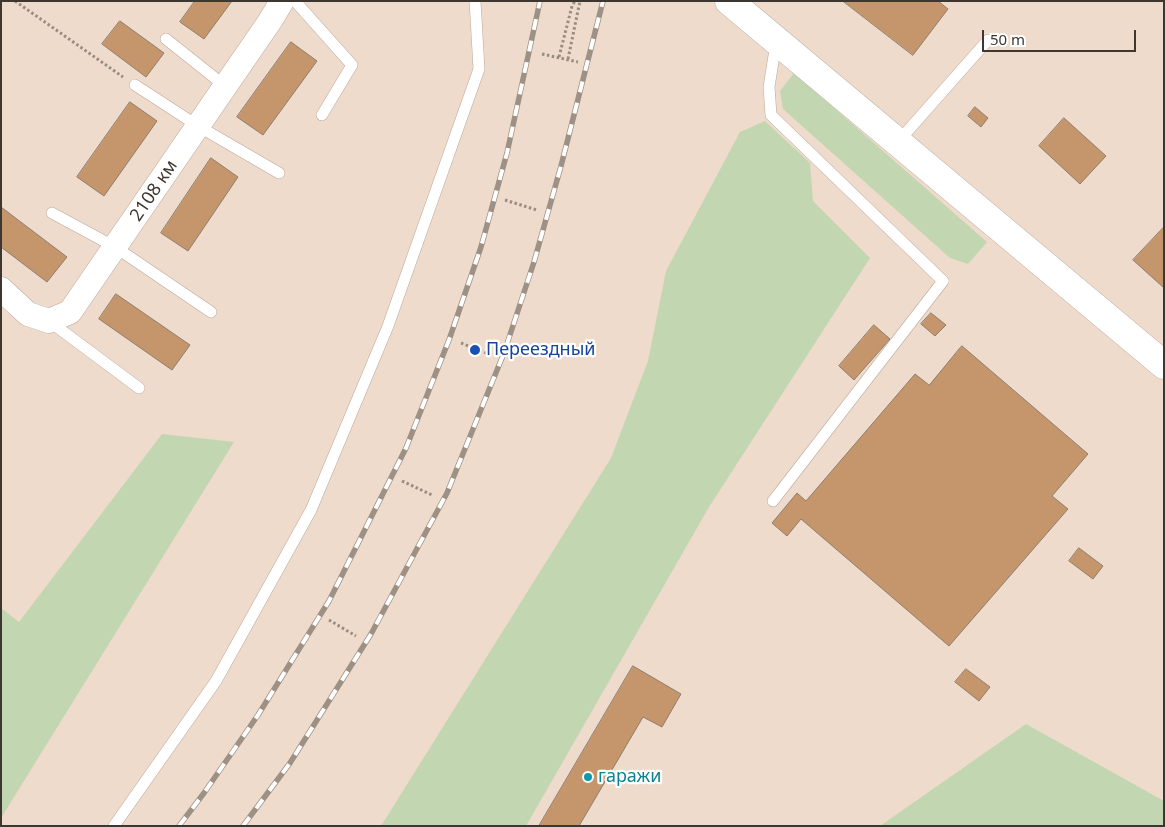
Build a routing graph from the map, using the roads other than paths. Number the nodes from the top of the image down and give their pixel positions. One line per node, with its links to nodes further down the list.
1 (282, 1): 9 (street, 2108 км)
2 (295, 1): 10 (lane)
3 (475, 1): 22 (lane)
4 (729, 1): 7 (street)
5 (166, 39): 9 (lane)
6 (988, 40): 12 (lane)
7 (776, 41): 12 (street); 21 (lane)
8 (135, 85): 11 (lane)
9 (226, 86): 11 (street, 2108 км)
10 (322, 115)
11 (198, 126): 13 (lane); 15 (street, 2108 км)
12 (898, 143): 19 (street)
13 (279, 173)
14 (52, 213): 15 (lane)
15 (115, 248): 17 (lane); 18 (street, 2108 км)
16 (1, 289): 18 (street)
17 (210, 312)
18 (49, 321): 20 (lane)
19 (1164, 365)
20 (139, 388)
21 (773, 501)
22 (114, 826)

